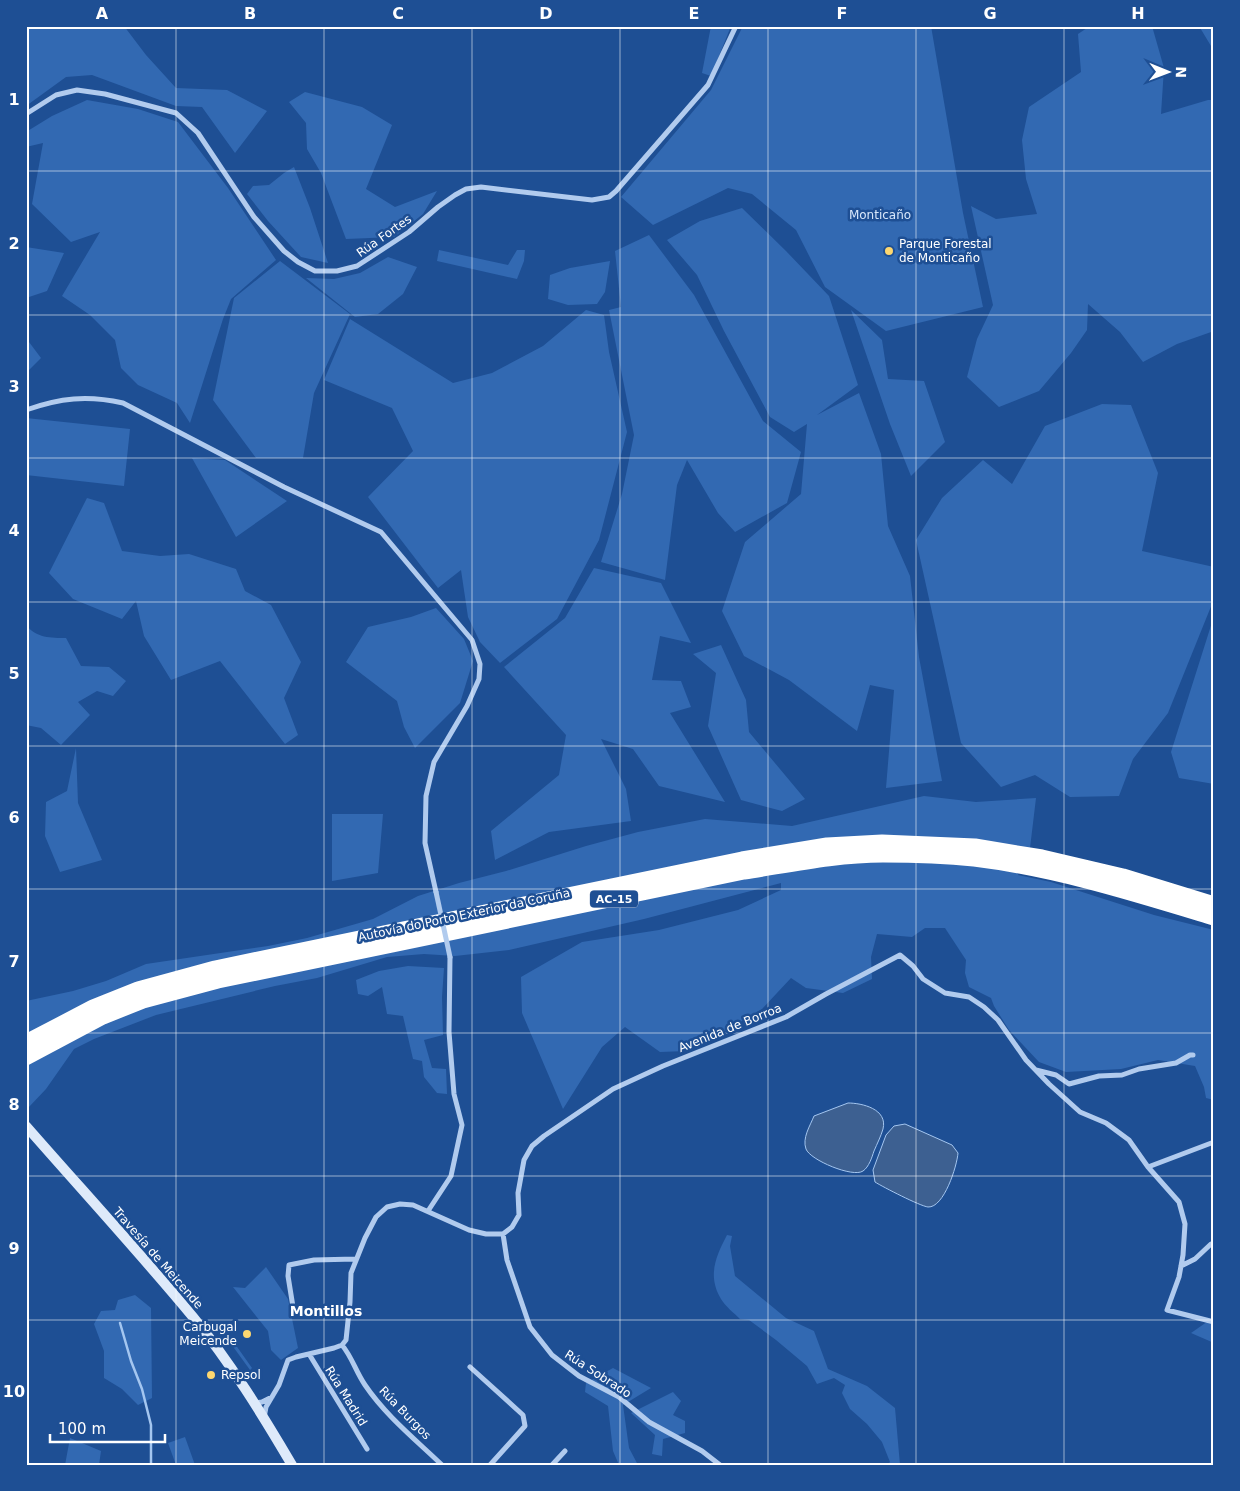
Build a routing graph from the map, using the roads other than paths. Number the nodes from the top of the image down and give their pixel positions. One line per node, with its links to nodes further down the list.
1 (736, 26): 2 (street, Rúa Fortes)
2 (26, 114)
3 (26, 410): 13 (street, bridge)
4 (1214, 904): 6 (highway, Autovía do Porto Exterior da Coruña / AC-15)
5 (1214, 918): 8 (highway, Autovía do Porto Exterior da Coruña / AC-15)
6 (26, 1042)
7 (1192, 1056): 9 (street)
8 (26, 1058)
9 (1035, 1070): 12 (street, Avenida de Borroa); 14 (street, Avenida de Borroa)
10 (26, 1126): 24 (main road, Travesía de Meicende)
11 (1214, 1142): 12 (street)
12 (1148, 1167): 17 (street, Avenida de Borroa)
13 (428, 1211): 14 (street); 16 (street)
14 (503, 1234): 32 (street, Rúa Sobrado)
15 (1214, 1244): 17 (street)
16 (355, 1259): 18 (street); 20 (street)
17 (1181, 1266): 19 (street, Avenida de Borroa)
18 (293, 1307)
19 (1214, 1322)
20 (342, 1345): 21 (street); 29 (street, Rúa Burgos)
21 (309, 1354): 23 (street); 26 (street, Rúa Madrid)
22 (470, 1367): 30 (street)
23 (273, 1397): 24 (street); 25 (street)
24 (254, 1404): 25 (main road, Travesía de Meicende)
25 (264, 1418): 28 (main road, Travesía de Meicende)
26 (367, 1449)
27 (565, 1451): 31 (street)
28 (292, 1465)
29 (442, 1465)
30 (490, 1465)
31 (552, 1465)
32 (720, 1465)

